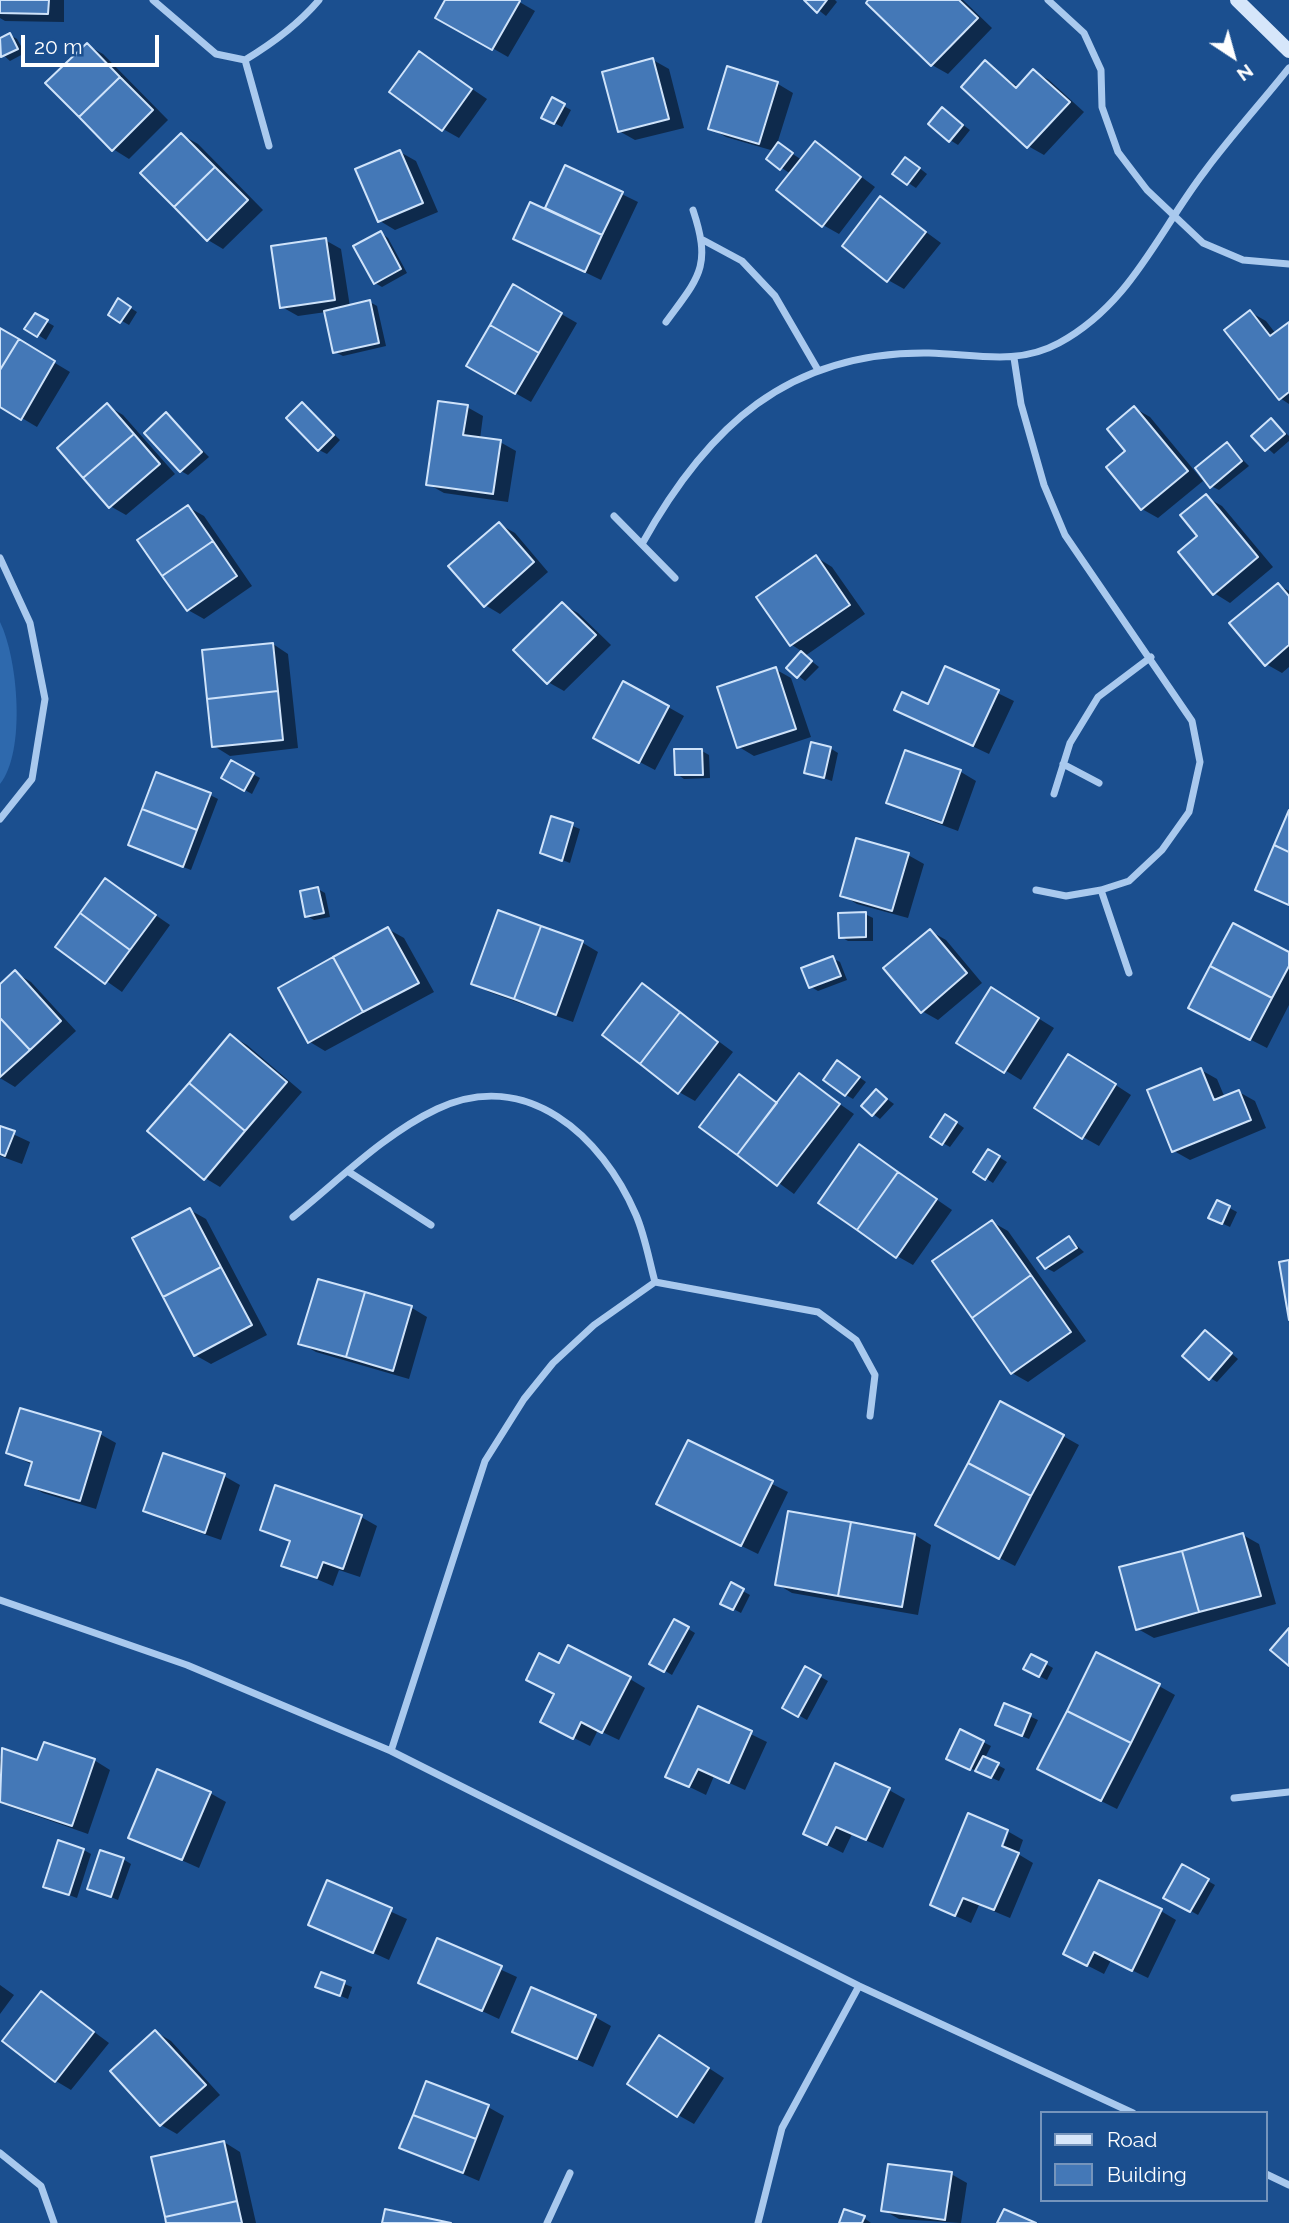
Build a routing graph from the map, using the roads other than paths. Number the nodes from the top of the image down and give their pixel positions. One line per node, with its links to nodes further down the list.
1 (153, 0): 6 (street)
2 (319, 0): 6 (street)
3 (1048, 0): 10 (street)
4 (1237, 0): 5 (street)
5 (1289, 51)
6 (245, 60): 8 (street)
7 (1289, 68): 10 (street)
8 (269, 146)
9 (693, 210): 11 (street)
10 (1173, 215): 12 (street); 14 (street)
11 (703, 240): 13 (street); 15 (street)
12 (1289, 264)
13 (666, 322)
14 (1014, 358): 15 (street); 20 (street)
15 (818, 370): 17 (street)
16 (614, 516): 17 (street)
17 (642, 544): 19 (street)
18 (0, 558): 24 (street)
19 (676, 578)
20 (1151, 657): 21 (street); 26 (street)
21 (1063, 764): 22 (street); 23 (street)
22 (1099, 783)
23 (1054, 794)
24 (0, 819)
25 (1035, 890): 26 (street)
26 (1101, 890): 27 (street)
27 (1129, 973)
28 (349, 1172): 29 (street); 30 (street); 31 (street)
29 (293, 1217)
30 (432, 1225)
31 (655, 1282): 32 (street); 34 (street)
32 (870, 1416)
33 (0, 1600): 34 (street)
34 (391, 1751): 37 (street)
35 (1289, 1792): 36 (street)
36 (1234, 1798)
37 (859, 1986): 38 (street); 45 (street)
38 (1129, 2111)
39 (0, 2153): 43 (street)
40 (570, 2173): 44 (street)
41 (1268, 2175): 42 (street)
42 (1289, 2185)
43 (54, 2223)
44 (547, 2223)
45 (758, 2223)

